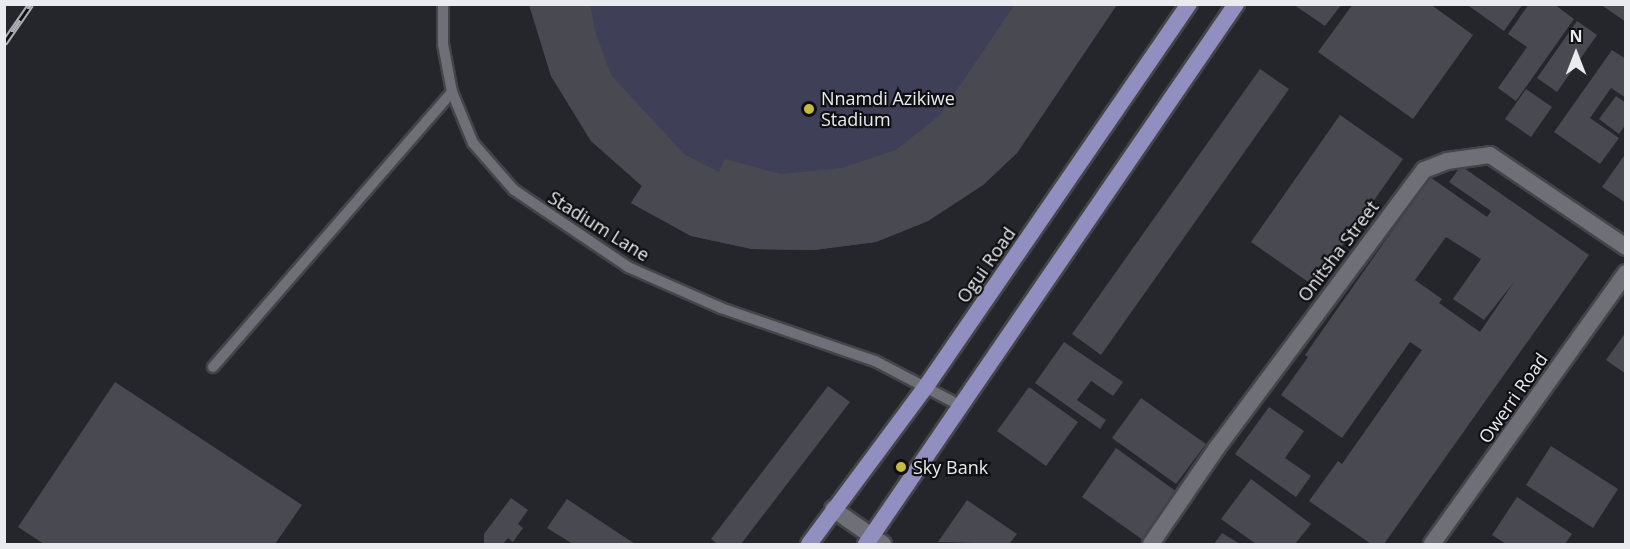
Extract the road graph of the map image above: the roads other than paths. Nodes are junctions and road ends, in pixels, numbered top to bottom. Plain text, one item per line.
1 (443, 4) edge
2 (1190, 4) edge
3 (1236, 4) edge
4 (452, 92) junction
5 (1626, 247) edge
6 (1626, 273) edge
7 (213, 367) dead end
8 (927, 385) junction
9 (961, 406) junction
10 (833, 509) junction
11 (873, 542) edge
12 (809, 544) edge
13 (1151, 544) edge
14 (1432, 544) edge

1 - 4 lane, Stadium Lane
2 - 8 main road, Ogui Road
3 - 9 main road
4 - 7 lane
4 - 8 lane, Stadium Lane
5 - 13 street, Onitsha Street
6 - 14 street, Owerri Road
8 - 9 lane, Stadium Lane
8 - 10 main road, Ogui Road
9 - 11 main road
10 - 11 street
10 - 12 main road, Ogui Road

